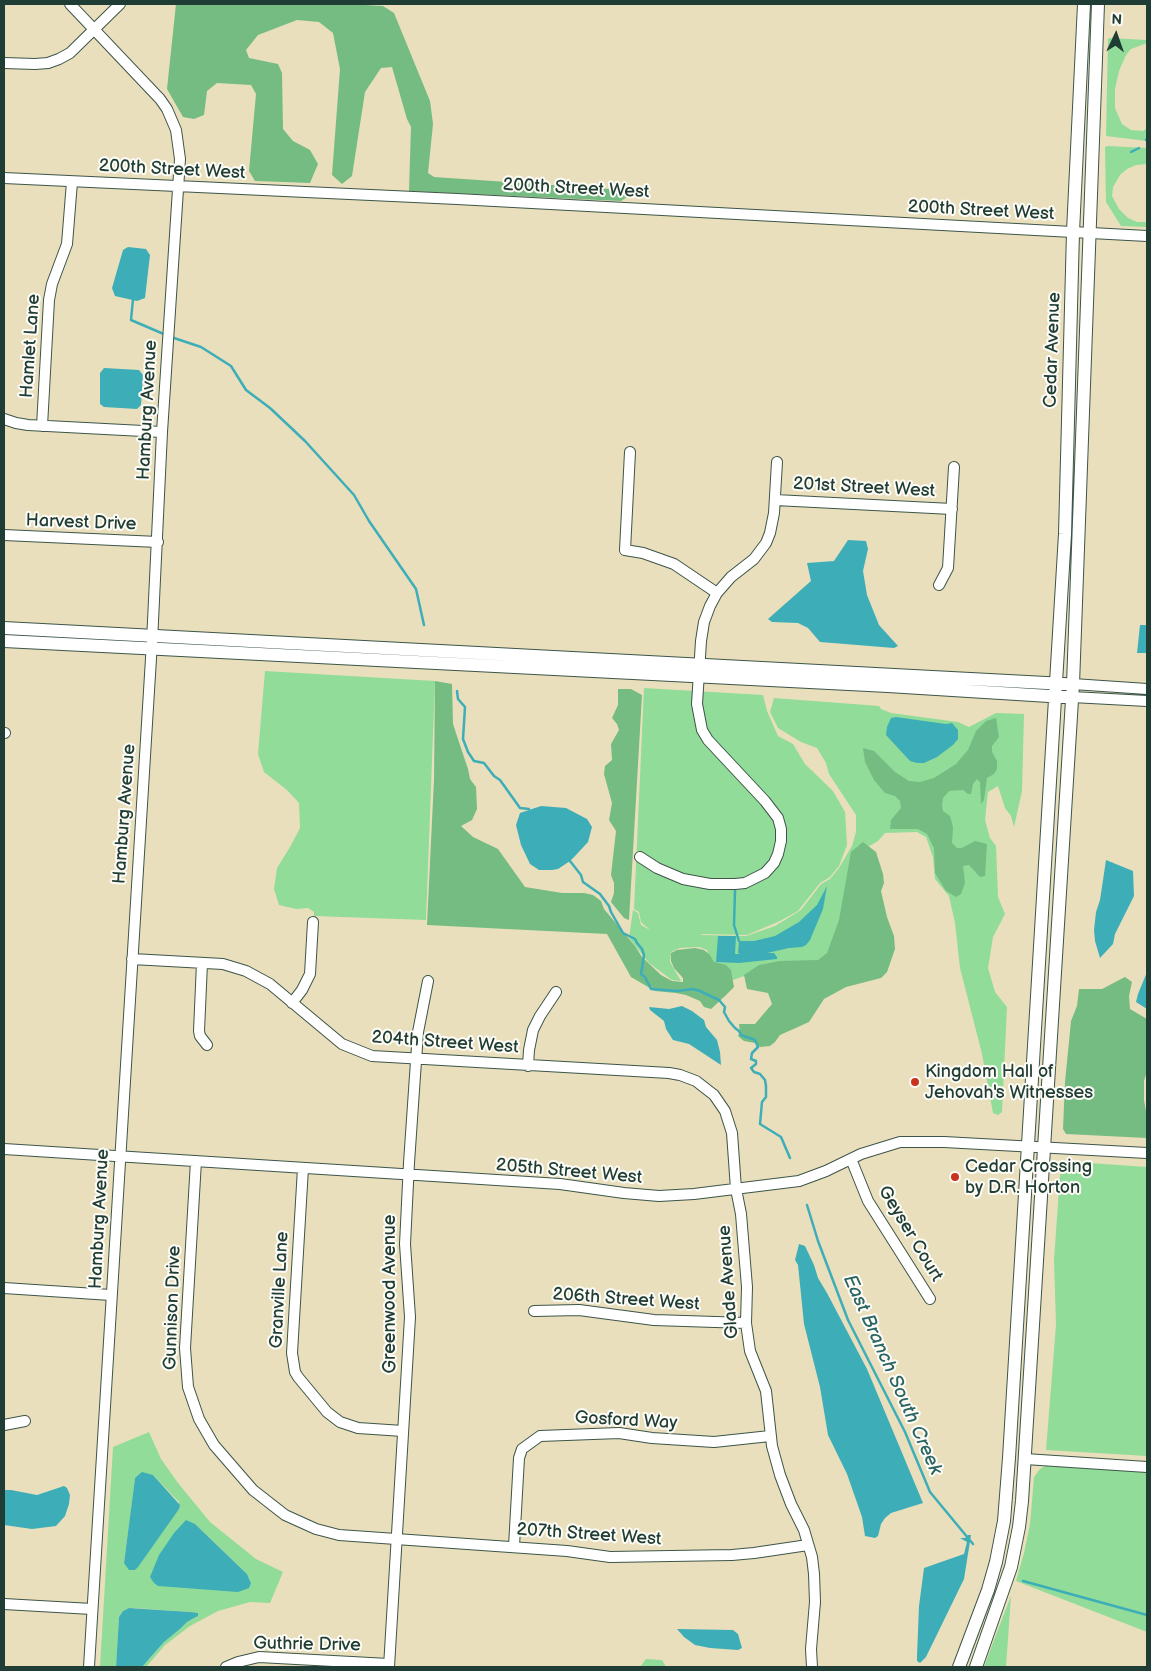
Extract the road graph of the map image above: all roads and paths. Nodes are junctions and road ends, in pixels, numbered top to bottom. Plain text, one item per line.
1 (70, 4) edge
2 (120, 4) edge
3 (1084, 4) edge
4 (1098, 4) edge
5 (93, 29) junction
6 (4, 63) edge
7 (4, 178) edge
8 (72, 182) junction
9 (178, 186) junction
10 (1074, 232) junction
11 (1090, 233) junction
12 (1147, 236) edge
13 (4, 418) edge
14 (42, 426) junction
15 (162, 432) junction
16 (630, 452) dead end
17 (777, 462) dead end
18 (954, 467) dead end
19 (775, 500) junction
20 (952, 510) junction
21 (4, 535) edge
22 (158, 542) junction
23 (938, 585) dead end
24 (717, 592) junction
25 (4, 628) edge
26 (4, 641) edge
27 (152, 642) junction
28 (699, 664) junction
29 (699, 677) junction
30 (1057, 683) junction
31 (1073, 684) junction
32 (1147, 688) edge
33 (1056, 696) junction
34 (1072, 698) junction
35 (1147, 701) edge
36 (640, 857) dead end
37 (313, 922) dead end
38 (132, 959) junction
39 (202, 963) junction
40 (428, 981) dead end
41 (556, 992) dead end
42 (292, 1003) junction
43 (207, 1045) dead end
44 (416, 1060) junction
45 (528, 1066) junction
46 (664, 1073) joint
47 (1028, 1147) junction
48 (1044, 1148) junction
49 (4, 1149) edge
50 (1147, 1153) edge
51 (120, 1155) junction
52 (852, 1158) junction
53 (196, 1160) junction
54 (303, 1168) junction
55 (408, 1176) junction
56 (736, 1189) junction
57 (4, 1288) edge
58 (111, 1295) junction
59 (930, 1299) dead end
60 (534, 1311) dead end
61 (746, 1323) junction
62 (25, 1421) dead end
63 (4, 1425) edge
64 (403, 1431) junction
65 (770, 1436) junction
66 (1025, 1459) junction
67 (1147, 1467) edge
68 (396, 1539) junction
69 (808, 1545) junction
70 (514, 1546) junction
71 (4, 1604) edge
72 (92, 1609) junction
73 (389, 1666) edge
74 (89, 1667) edge
75 (226, 1667) edge
76 (812, 1667) edge
77 (958, 1667) edge
78 (976, 1667) edge

1 - 5 street, Hamburg Avenue
2 - 5 street
3 - 10 main road, Cedar Avenue
4 - 11 main road, Cedar Avenue
5 - 6 street
5 - 9 street, Hamburg Avenue
7 - 8 street, 200th Street West
8 - 9 street, 200th Street West
8 - 14 street, Hamlet Lane
9 - 10 street, 200th Street West
9 - 15 street, Hamburg Avenue
10 - 11 street, 200th Street West
10 - 30 main road, Cedar Avenue
11 - 12 street, 200th Street West
11 - 31 main road, Cedar Avenue
13 - 14 street
14 - 15 street
15 - 22 street, Hamburg Avenue
16 - 24 street
17 - 19 street
18 - 20 street
19 - 20 street, 201st Street West
19 - 24 street
20 - 23 street
21 - 22 street, Harvest Drive
22 - 27 street, Hamburg Avenue
24 - 28 street
25 - 27 main road
26 - 27 main road
27 - 28 main road
27 - 29 main road
27 - 38 street, Hamburg Avenue
28 - 29 street
28 - 30 main road
29 - 33 main road
29 - 36 street
30 - 31 main road
30 - 33 main road, Cedar Avenue
31 - 32 street
31 - 34 main road, Cedar Avenue
33 - 34 main road
33 - 47 main road, Cedar Avenue
34 - 35 street
34 - 48 main road, Cedar Avenue
37 - 42 street
38 - 39 street, 204th Street West
38 - 51 street, Hamburg Avenue
39 - 42 street, 204th Street West
39 - 43 street
40 - 44 street, Greenwood Avenue
41 - 45 street
42 - 44 street, 204th Street West
44 - 45 street, 204th Street West
44 - 55 street, Greenwood Avenue
45 - 46 street, 204th Street West
46 - 56 street, Glade Avenue
47 - 48 street
47 - 52 street, 205th Street West
47 - 77 main road, Cedar Avenue
48 - 50 street
48 - 66 main road, Cedar Avenue
49 - 51 street, 205th Street West
51 - 53 street, 205th Street West
51 - 58 street, Hamburg Avenue
52 - 56 street, 205th Street West
52 - 59 street, Geyser Court
53 - 54 street, 205th Street West
53 - 68 street, Gunnison Drive
54 - 55 street, 205th Street West
54 - 64 street, Granville Lane
55 - 56 street, 205th Street West
55 - 64 street, Greenwood Avenue
56 - 61 street, Glade Avenue
57 - 58 street
58 - 72 street, Hamburg Avenue
60 - 61 street, 206th Street West
61 - 65 street, Glade Avenue
62 - 63 street
64 - 68 street, Greenwood Avenue
65 - 69 street, Glade Avenue
65 - 70 street, Gosford Way
66 - 67 street
66 - 78 main road, Cedar Avenue
68 - 70 street, 207th Street West
68 - 73 street, Greenwood Avenue
69 - 70 street, 207th Street West
69 - 76 street, Glade Avenue
71 - 72 street
72 - 74 street, Hamburg Avenue
73 - 75 street, Guthrie Drive

